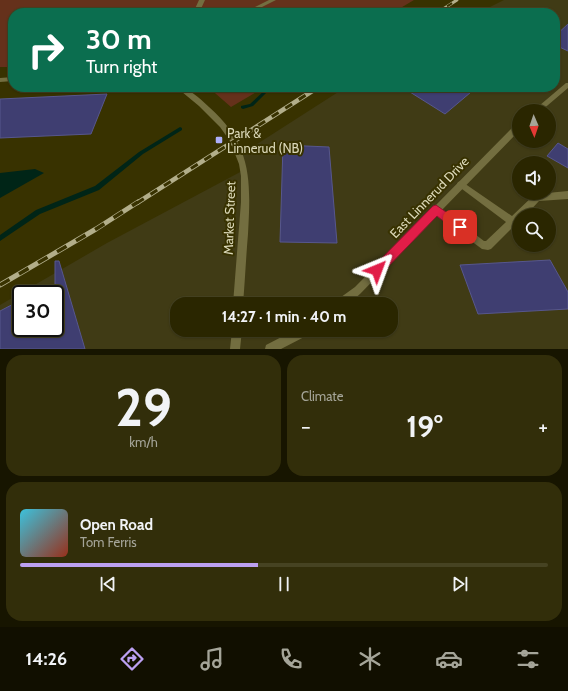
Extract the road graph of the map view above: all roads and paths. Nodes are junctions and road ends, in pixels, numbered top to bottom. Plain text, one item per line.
1 (273, 0) edge
2 (256, 8) edge
3 (568, 85) edge
4 (185, 92) edge
5 (559, 92) edge
6 (560, 92) edge
7 (545, 104) edge
8 (512, 133) edge
9 (461, 184) junction
10 (568, 195) edge
11 (526, 208) edge
12 (436, 210) junction
13 (512, 221) joint
14 (238, 297) edge
15 (350, 297) edge
16 (237, 337) edge
17 (293, 337) edge
18 (236, 349) edge
19 (270, 349) edge

1 - 2 street
3 - 6 street
4 - 14 street, Market Street
5 - 7 street
8 - 9 street, East Linnerud Drive
9 - 12 street, East Linnerud Drive
9 - 13 street
10 - 11 street
12 - 13 street
12 - 15 street, East Linnerud Drive
16 - 18 street
17 - 19 street

